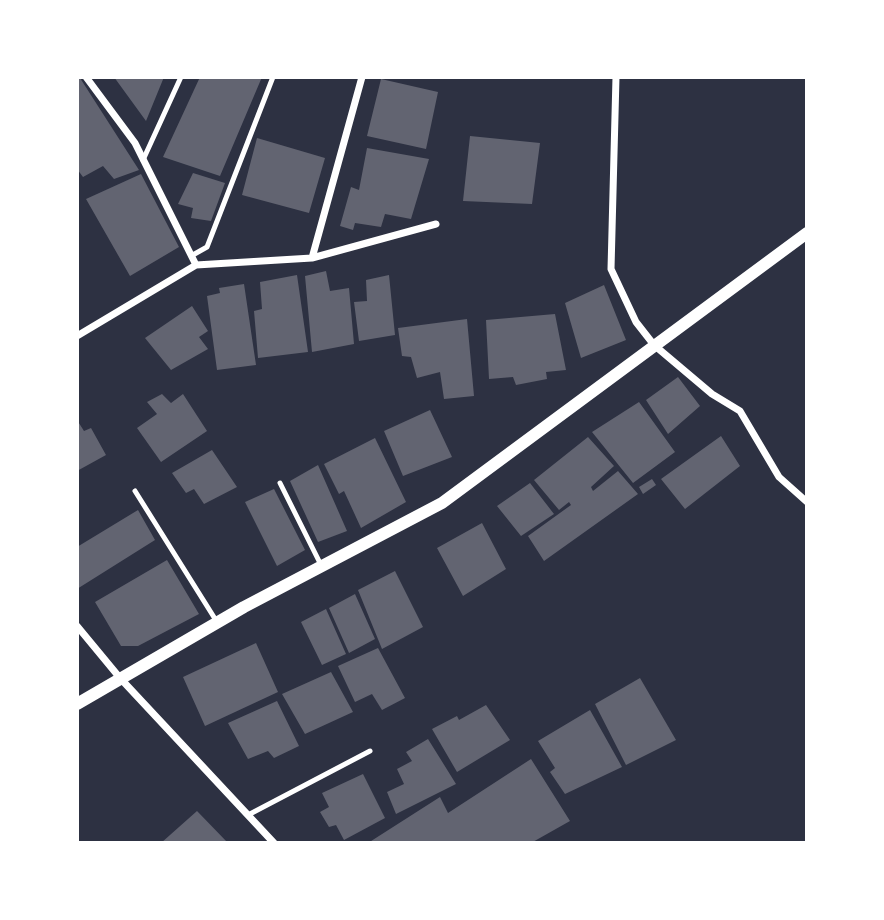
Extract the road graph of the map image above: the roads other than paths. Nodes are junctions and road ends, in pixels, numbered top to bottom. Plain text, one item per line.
1 (86, 77) edge
2 (181, 77) edge
3 (273, 77) edge
4 (362, 77) edge
5 (616, 77) edge
6 (143, 160) junction
7 (436, 224) dead end
8 (807, 233) edge
9 (191, 256) junction
10 (312, 258) junction
11 (196, 265) junction
12 (77, 336) edge
13 (654, 345) junction
14 (280, 484) dead end
15 (135, 491) dead end
16 (807, 502) edge
17 (321, 566) junction
18 (217, 623) junction
19 (77, 626) edge
20 (120, 678) junction
21 (77, 704) edge
22 (370, 751) dead end
23 (248, 815) junction
24 (275, 843) edge

1 - 6 street
2 - 6 lane
3 - 9 lane
4 - 10 street
5 - 13 street
6 - 9 street
7 - 10 street
8 - 13 street
9 - 11 street
10 - 11 street
11 - 12 street
13 - 16 street
13 - 17 street
14 - 17 lane
15 - 18 lane
17 - 18 street
18 - 20 street
19 - 20 street
20 - 21 street
20 - 23 street
22 - 23 lane
23 - 24 street

